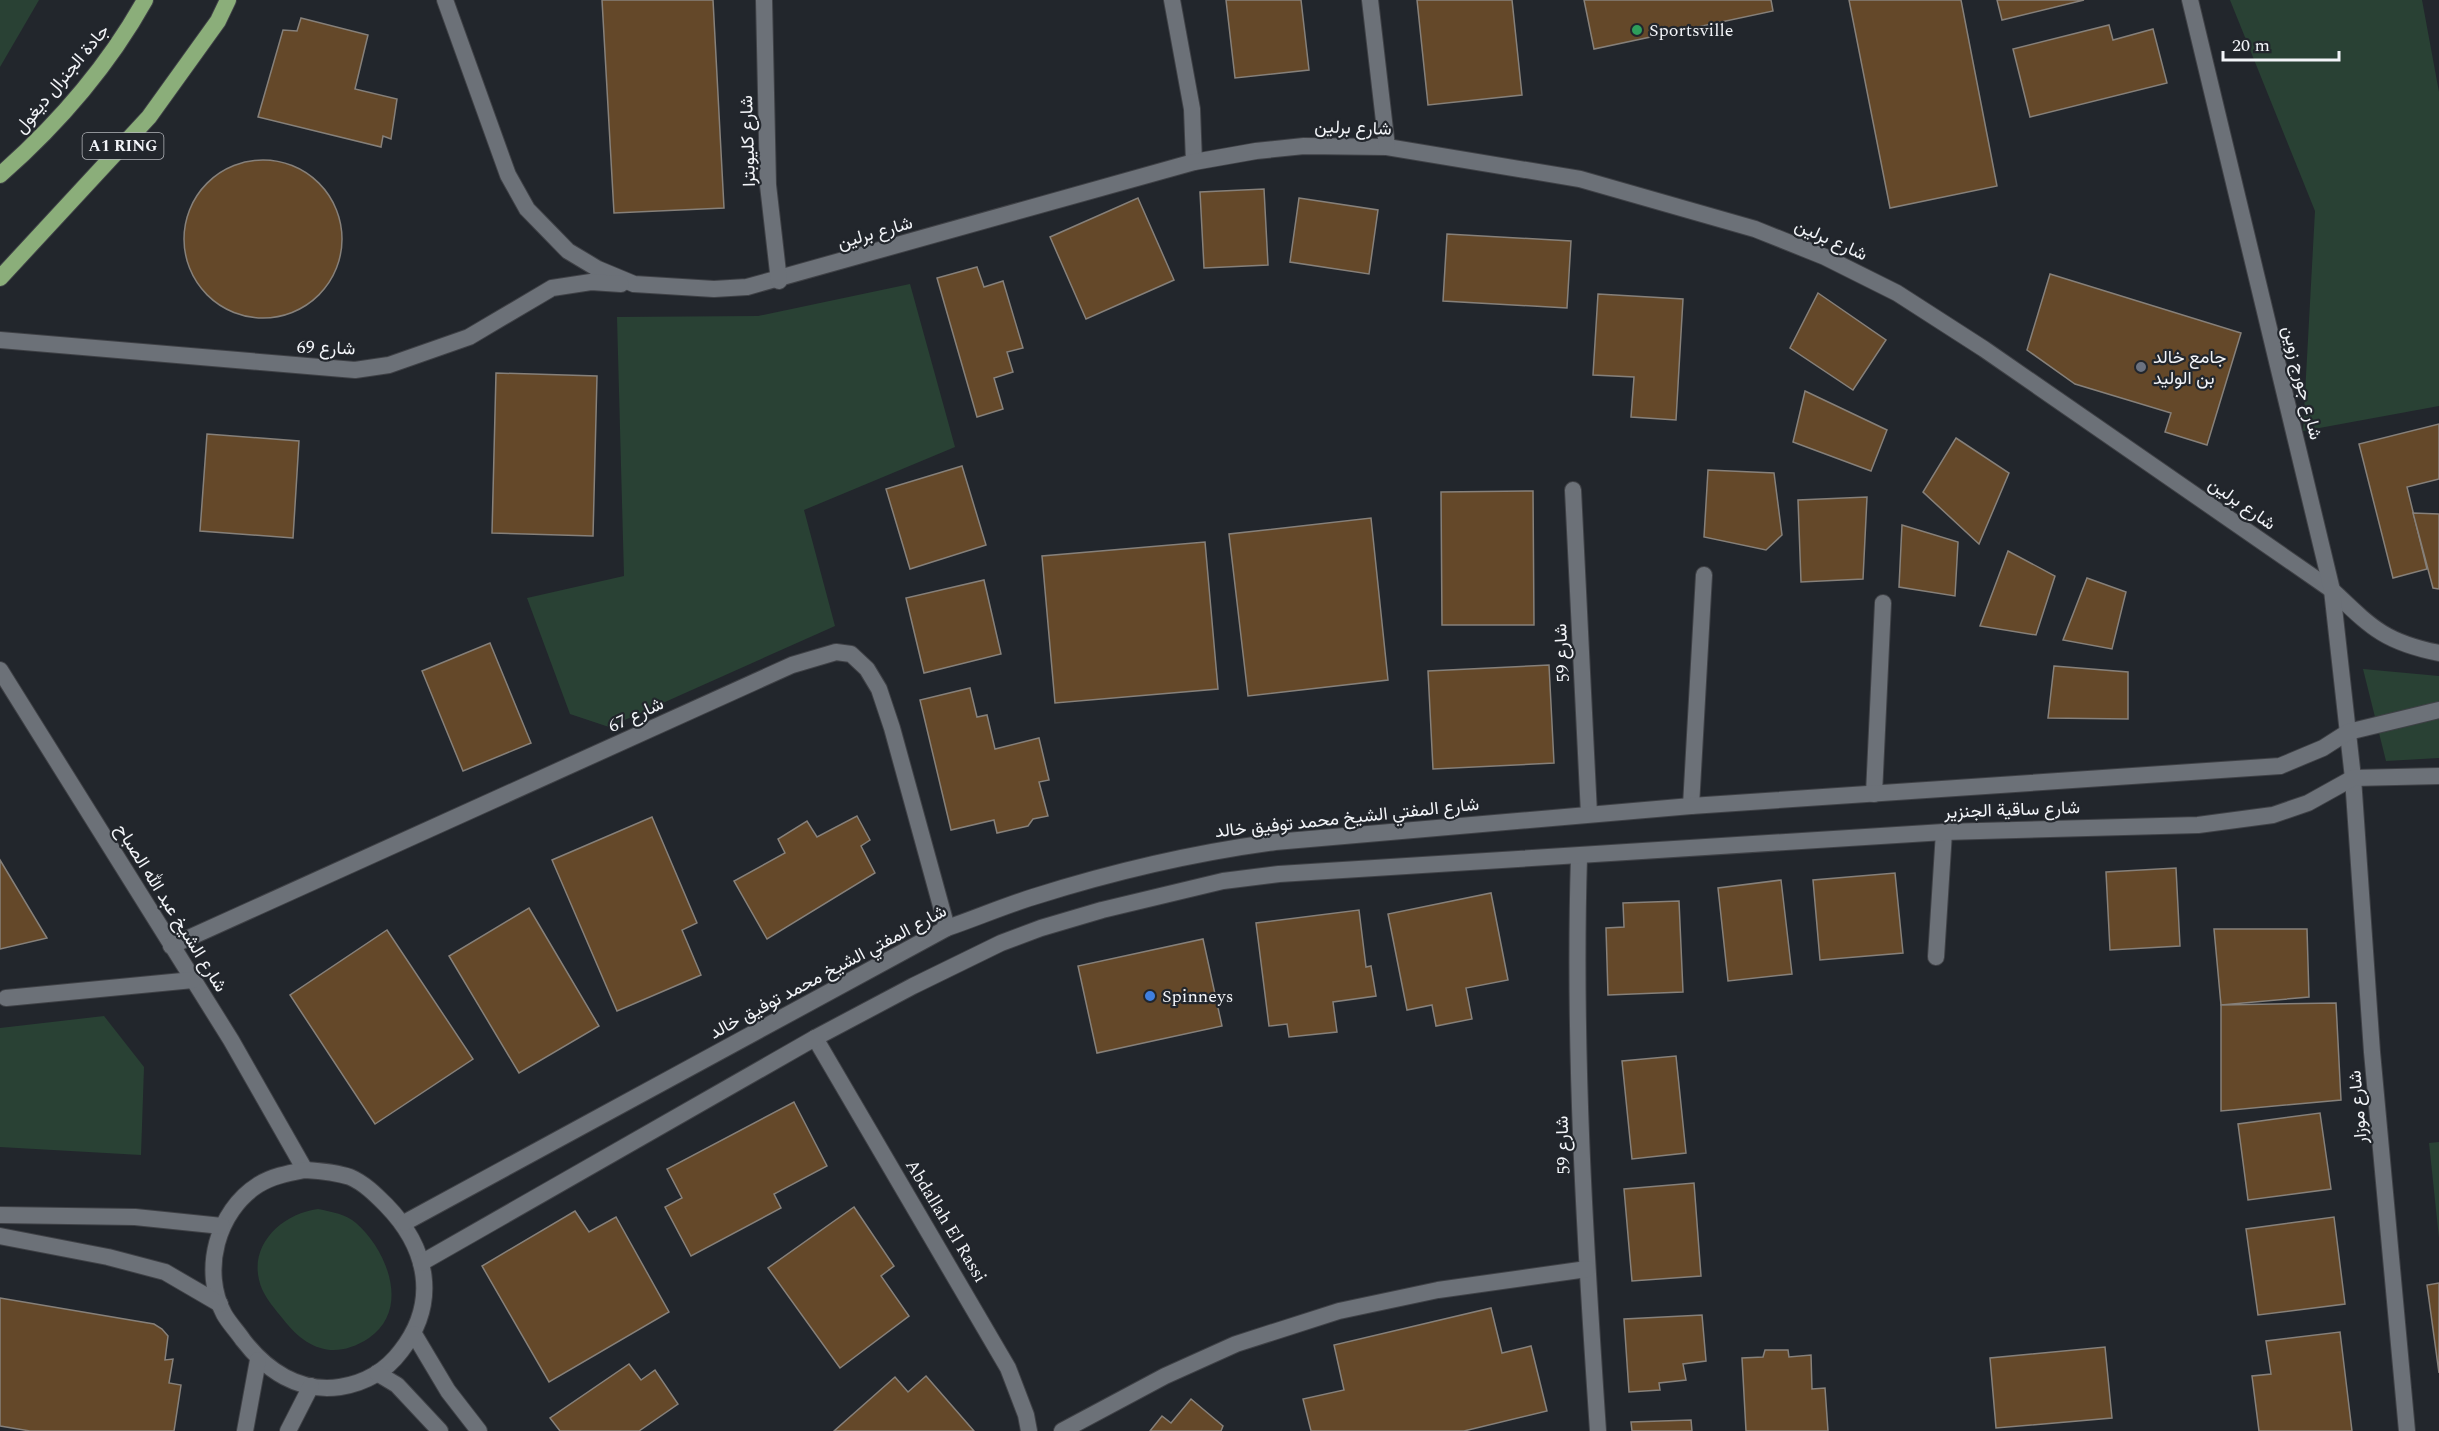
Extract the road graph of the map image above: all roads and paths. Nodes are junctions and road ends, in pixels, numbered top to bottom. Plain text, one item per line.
1 (145, 0) edge
2 (228, 0) edge
3 (445, 0) edge
4 (764, 0) edge
5 (1172, 0) edge
6 (1370, 0) edge
7 (2190, 0) edge
8 (1387, 147) junction
9 (1194, 162) junction
10 (0, 175) edge
11 (0, 278) edge
12 (779, 280) junction
13 (634, 284) junction
14 (0, 340) edge
15 (1573, 490) dead end
16 (1704, 575) dead end
17 (2332, 590) junction
18 (1883, 603) dead end
19 (2439, 653) edge
20 (0, 670) edge
21 (2439, 710) edge
22 (2348, 732) junction
23 (2439, 777) edge
24 (2353, 778) junction
25 (1874, 794) junction
26 (1691, 806) junction
27 (1589, 814) junction
28 (1944, 832) junction
29 (1579, 857) junction
30 (947, 928) junction
31 (171, 946) junction
32 (1936, 957) dead end
33 (193, 980) junction
34 (6, 998) dead end
35 (815, 1038) junction
36 (305, 1170) junction
37 (0, 1215) edge
38 (404, 1223) junction
39 (222, 1226) junction
40 (0, 1236) edge
41 (421, 1263) junction
42 (1587, 1269) junction
43 (220, 1304) junction
44 (414, 1334) junction
45 (258, 1360) junction
46 (377, 1373) junction
47 (311, 1386) junction
48 (245, 1431) edge
49 (288, 1431) edge
50 (440, 1431) edge
51 (479, 1431) edge
52 (1029, 1431) edge
53 (1062, 1431) edge
54 (1598, 1431) edge
55 (2407, 1431) edge

1 - 10 highway, جادة الجنرال ديغول
2 - 11 highway, A1 RING
3 - 13 street, شارع برلين
4 - 12 street, شارع كليوبترا
5 - 9 street
6 - 8 street
7 - 17 street, شارع جورج زوين
8 - 9 street, شارع برلين
8 - 17 street, شارع برلين
9 - 12 street, شارع برلين
12 - 13 street, شارع برلين
13 - 14 street, شارع 69
15 - 27 street, شارع 59
16 - 26 street
17 - 19 street, شارع برلين
17 - 22 street, شارع جورج زوين
18 - 25 street
20 - 31 street, شارع الشيخ عبد الله الصباح
21 - 22 street, شارع ساقية الجنزير
22 - 24 street, شارع جورج زوين
22 - 25 street, شارع ساقية الجنزير
23 - 24 street, شارع ساقية الجنزير
24 - 28 street, شارع ساقية الجنزير
24 - 55 street, شارع موزار
25 - 26 street, شارع ساقية الجنزير
26 - 27 street, شارع ساقية الجنزير
27 - 30 street, شارع المفتي الشيخ محمد توفيق خالد
28 - 29 street, شارع ساقية الجنزير
28 - 32 street
29 - 35 street
29 - 42 street, شارع 59
30 - 31 street, شارع 67
30 - 38 street, شارع المفتي الشيخ محمد توفيق خالد
31 - 33 street, شارع الشيخ عبد الله الصباح
33 - 34 street
33 - 36 street, شارع الشيخ عبد الله الصباح
35 - 41 street
35 - 52 street, Abdallah El Rassi
36 - 38 street
36 - 39 street
37 - 39 street
38 - 41 street
39 - 43 street
40 - 43 street
41 - 44 street
42 - 53 street
42 - 54 street, شارع 59
43 - 45 street
44 - 46 street
44 - 51 street
45 - 47 street
45 - 48 street
46 - 47 street
46 - 50 street
47 - 49 street

